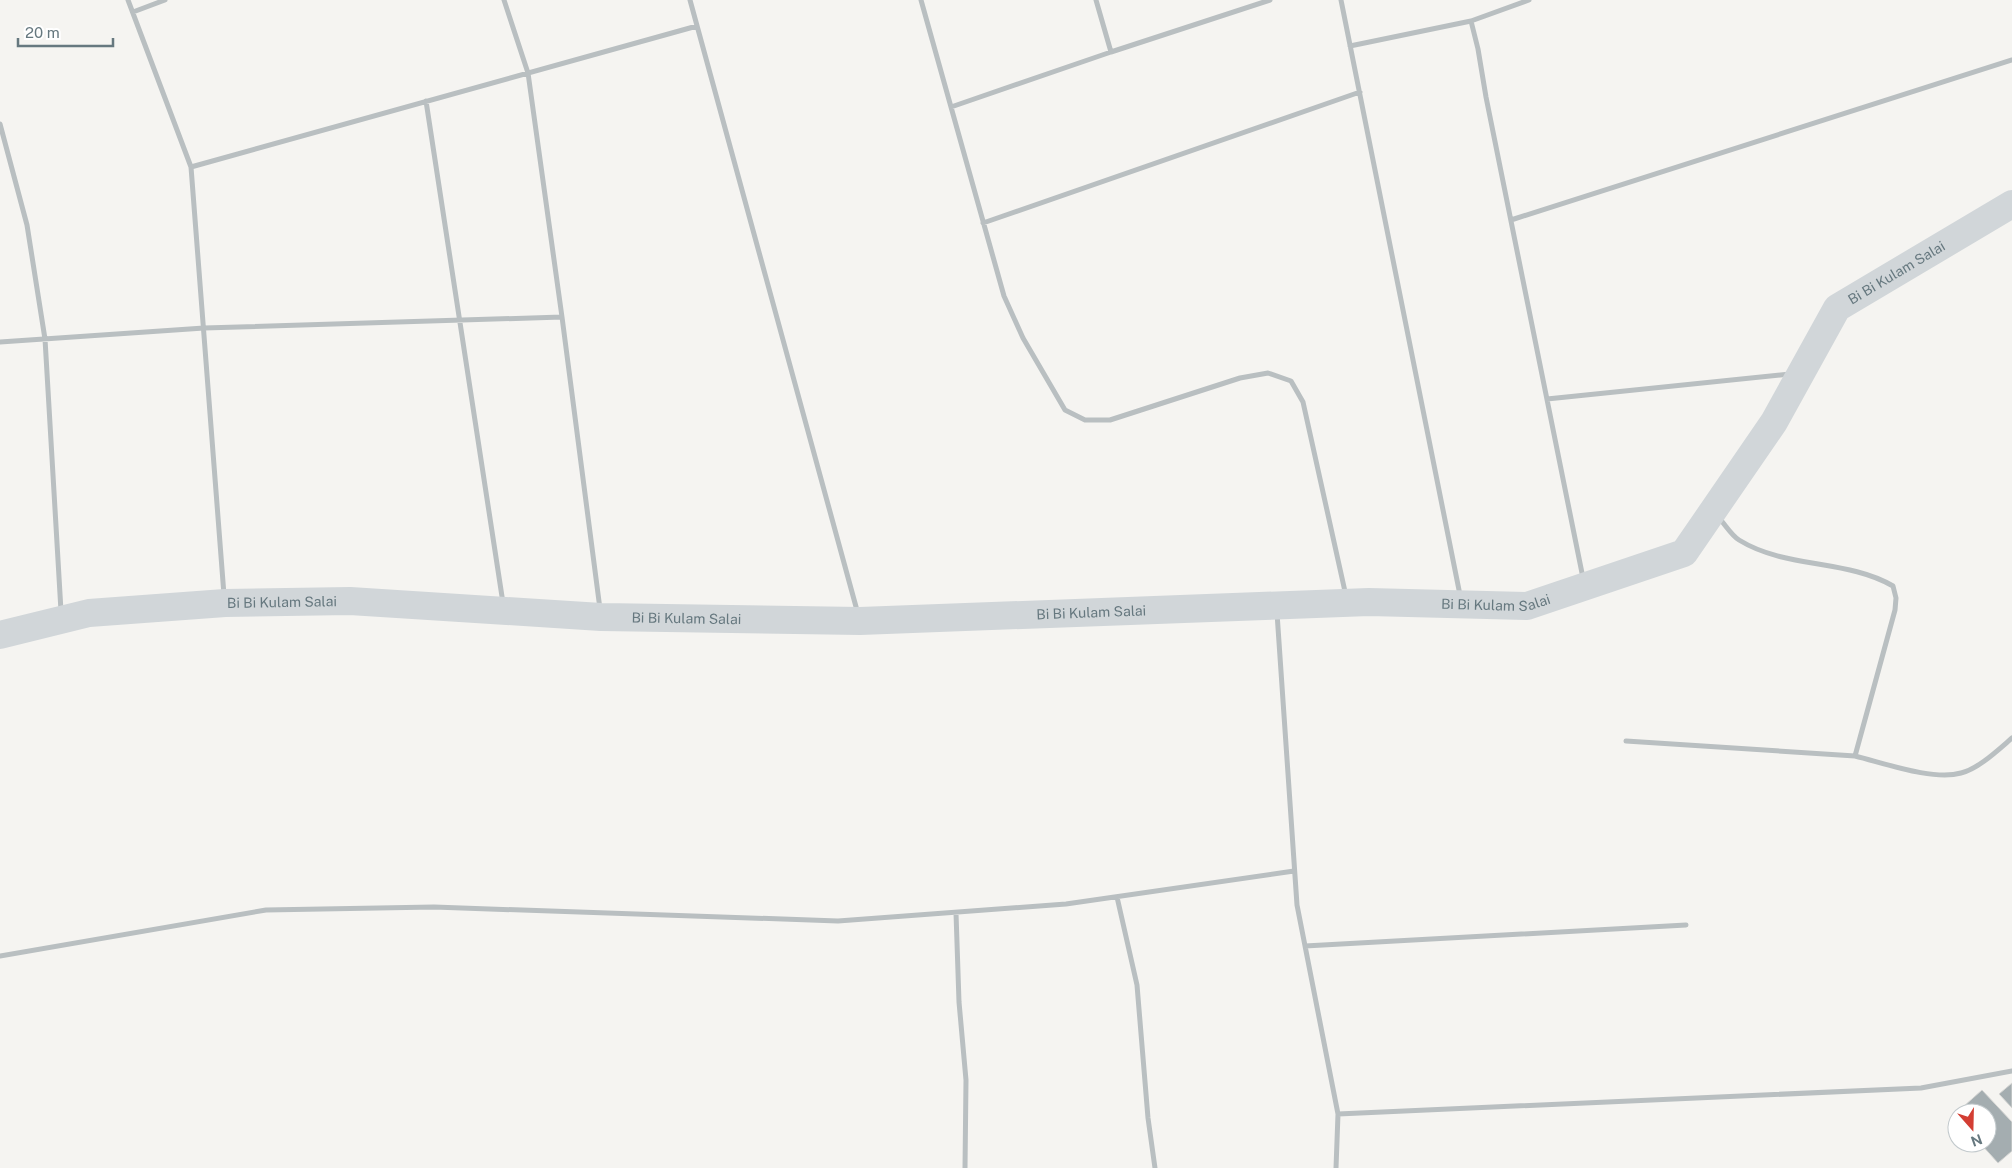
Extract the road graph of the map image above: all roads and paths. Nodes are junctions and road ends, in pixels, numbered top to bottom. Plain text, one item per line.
1 (128, 0) edge
2 (165, 0) edge
3 (504, 0) edge
4 (690, 0) edge
5 (921, 0) edge
6 (1096, 0) edge
7 (1270, 0) edge
8 (1341, 0) edge
9 (1529, 0) edge
10 (133, 12) junction
11 (1471, 21) junction
12 (697, 26) junction
13 (1350, 46) junction
14 (1111, 52) junction
15 (2012, 60) edge
16 (528, 73) junction
17 (1360, 92) junction
18 (426, 101) junction
19 (951, 107) junction
20 (0, 124) edge
21 (191, 167) junction
22 (2012, 204) edge
23 (1510, 220) junction
24 (983, 222) junction
25 (562, 317) junction
26 (460, 320) junction
27 (204, 328) junction
28 (45, 339) junction
29 (0, 342) edge
30 (1801, 373) junction
31 (1547, 399) junction
32 (1713, 511) junction
33 (1585, 587) junction
34 (225, 603) junction
35 (1347, 603) junction
36 (1462, 604) junction
37 (1277, 605) junction
38 (504, 611) junction
39 (601, 617) junction
40 (61, 620) junction
41 (860, 621) junction
42 (0, 635) edge
43 (2012, 738) edge
44 (1626, 741) dead end
45 (1855, 756) junction
46 (1294, 871) junction
47 (1116, 897) junction
48 (956, 913) junction
49 (1686, 925) dead end
50 (1305, 946) junction
51 (0, 956) edge
52 (2012, 1071) edge
53 (1338, 1114) junction
54 (965, 1168) edge
55 (1154, 1168) edge
56 (1336, 1168) edge

1 - 10 street
2 - 10 street
3 - 16 street
4 - 12 street
5 - 19 street
6 - 14 street
7 - 14 street
8 - 13 street
9 - 11 street
10 - 21 street
11 - 13 street
11 - 23 street
12 - 16 street
12 - 41 street
13 - 17 street
14 - 19 street
15 - 23 street
16 - 18 street
16 - 25 street
17 - 24 street
17 - 36 street
18 - 21 street
18 - 26 street
19 - 24 street
20 - 28 street
21 - 27 street
22 - 30 street, Bi Bi Kulam Salai
23 - 31 street
24 - 35 street
25 - 26 street
25 - 39 street
26 - 27 street
26 - 38 street
27 - 28 street
27 - 34 street
28 - 29 street
28 - 40 street
30 - 31 street
30 - 32 street, Bi Bi Kulam Salai
31 - 33 street
32 - 33 street, Bi Bi Kulam Salai
32 - 45 street
33 - 36 street, Bi Bi Kulam Salai
34 - 38 street, Bi Bi Kulam Salai
34 - 40 street, Bi Bi Kulam Salai
35 - 36 street, Bi Bi Kulam Salai
35 - 37 street, Bi Bi Kulam Salai
37 - 41 street, Bi Bi Kulam Salai
37 - 46 street
38 - 39 street, Bi Bi Kulam Salai
39 - 41 street, Bi Bi Kulam Salai
40 - 42 street, Bi Bi Kulam Salai
43 - 45 street
44 - 45 street
46 - 47 street
46 - 50 street
47 - 48 street
47 - 55 street
48 - 51 street
48 - 54 street
49 - 50 street
50 - 53 street
52 - 53 street
53 - 56 street

